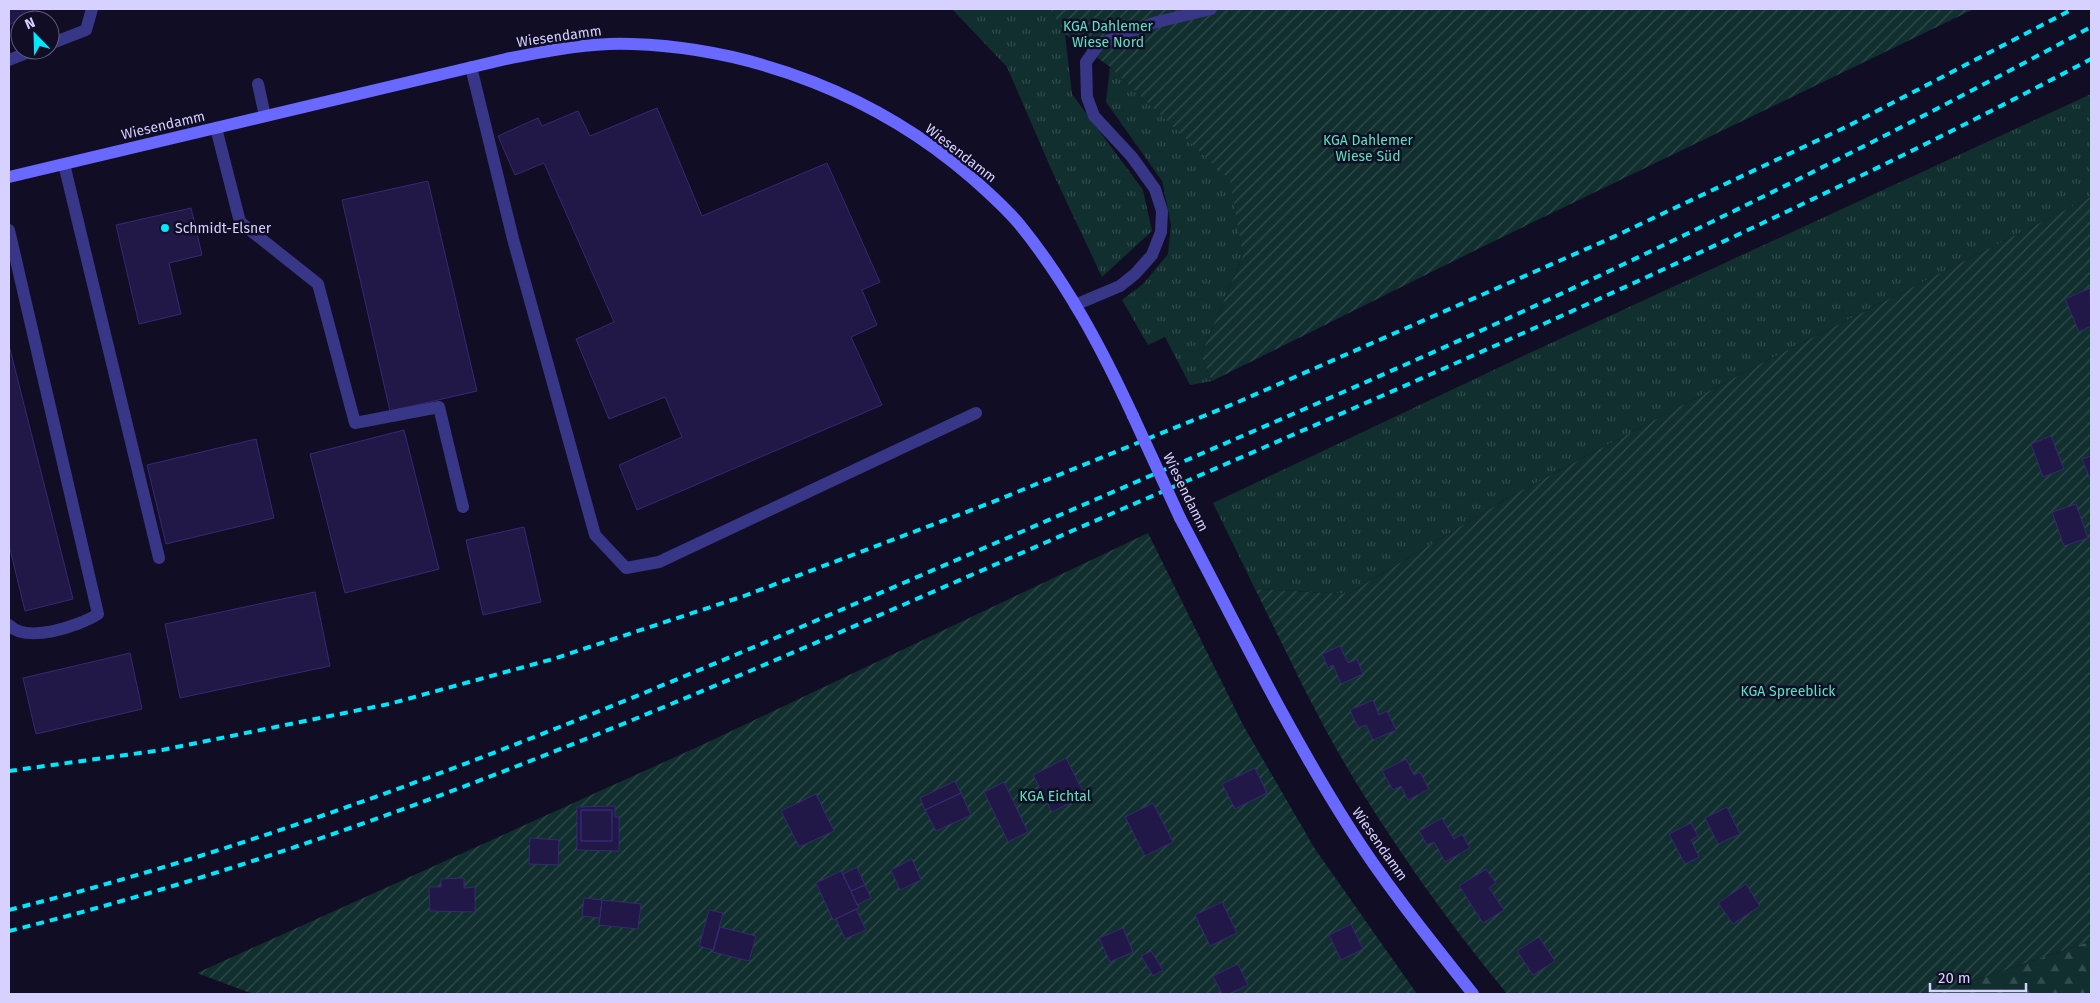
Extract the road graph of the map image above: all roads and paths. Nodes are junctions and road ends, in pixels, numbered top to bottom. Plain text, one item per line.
1 (92, 9) edge
2 (1211, 9) edge
3 (60, 40) edge
4 (471, 67) junction
5 (258, 84) dead end
6 (265, 116) junction
7 (216, 128) junction
8 (64, 164) junction
9 (9, 177) edge
10 (9, 230) edge
11 (1075, 305) junction
12 (976, 413) dead end
13 (462, 507) dead end
14 (159, 558) dead end
15 (9, 625) edge
16 (1473, 994) edge

1 - 3 lane
2 - 11 lane
4 - 6 street, Wiesendamm
4 - 11 street, Wiesendamm
4 - 12 lane
5 - 6 lane
6 - 7 street, Wiesendamm
7 - 8 street, Wiesendamm
7 - 13 lane
8 - 9 street, Wiesendamm
8 - 14 lane
10 - 15 lane
11 - 16 street, Wiesendamm, bridge

